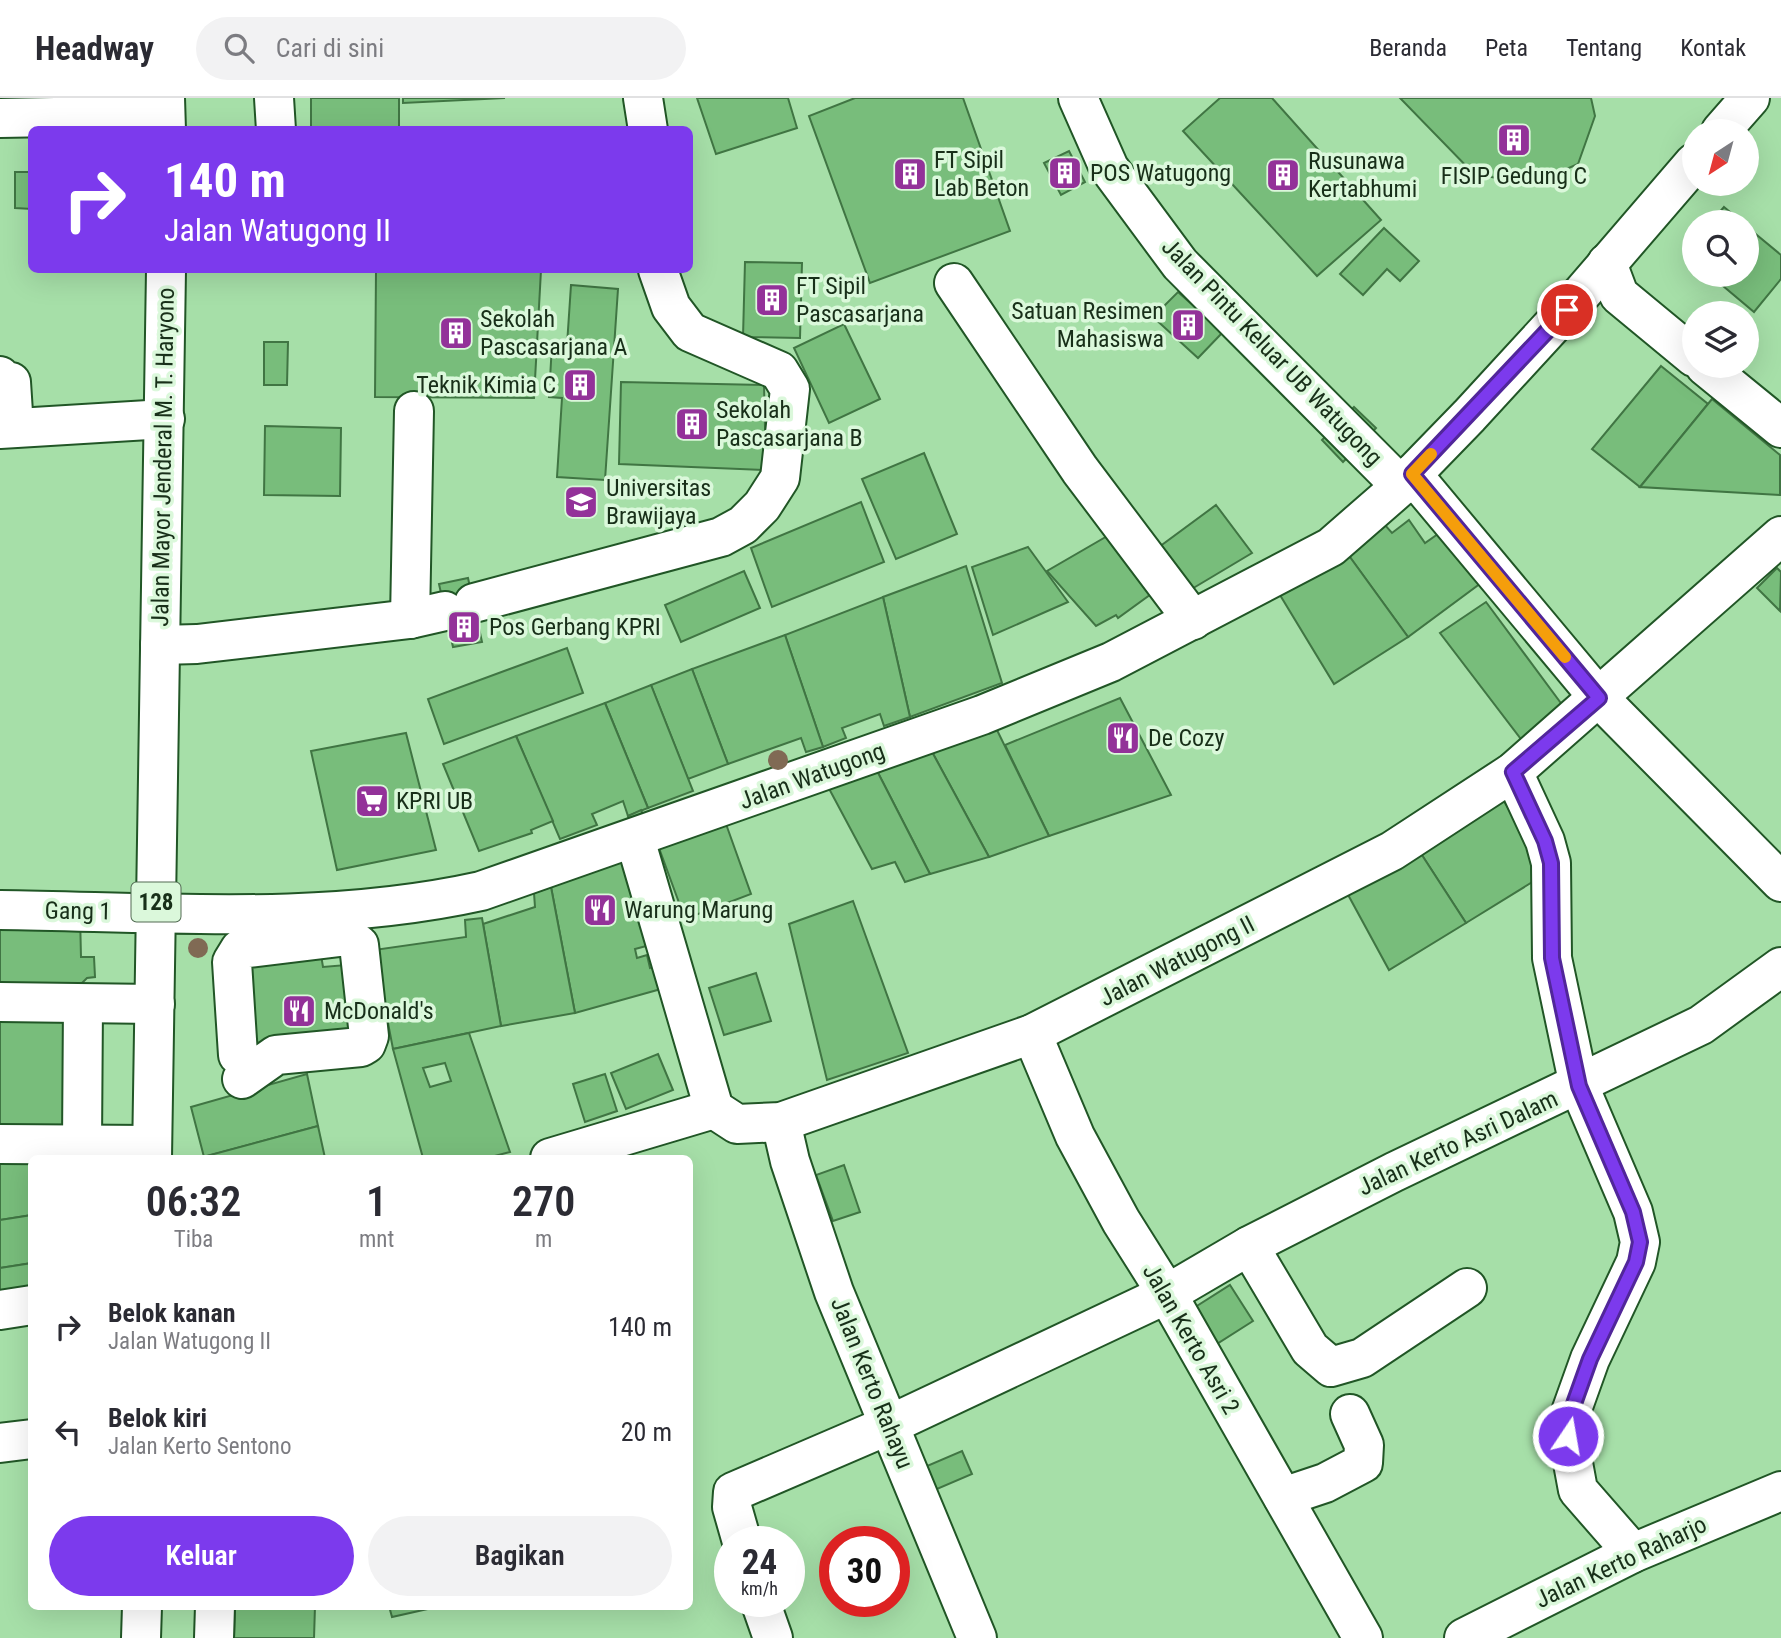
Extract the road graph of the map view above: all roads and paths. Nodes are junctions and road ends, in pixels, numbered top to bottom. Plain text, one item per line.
1 (274, 98) edge
2 (643, 98) edge
3 (1750, 98) edge
4 (1085, 101) edge
5 (165, 114) edge
6 (0, 118) edge
7 (1732, 119) edge
8 (276, 126) edge
9 (647, 126) edge
10 (1682, 179) edge
11 (166, 273) edge
12 (659, 273) edge
13 (954, 283) dead end
14 (1603, 283) junction
15 (1682, 347) edge
16 (0, 376) edge
17 (1720, 378) edge
18 (414, 411) dead end
19 (164, 419) junction
20 (7, 428) edge
21 (1781, 428) edge
22 (1406, 480) junction
23 (1781, 536) edge
24 (443, 611) junction
25 (1193, 620) junction
26 (160, 645) junction
27 (1599, 698) junction
28 (1513, 772) junction
29 (635, 839) junction
30 (1781, 882) edge
31 (0, 910) edge
32 (156, 915) junction
33 (1781, 967) edge
34 (0, 1003) edge
35 (83, 1004) junction
36 (155, 1004) junction
37 (1032, 1034) junction
38 (1579, 1086) junction
39 (714, 1109) junction
40 (781, 1122) junction
41 (0, 1144) edge
42 (82, 1144) junction
43 (152, 1152) edge
44 (560, 1155) edge
45 (1249, 1246) junction
46 (1467, 1288) dead end
47 (1167, 1293) junction
48 (28, 1306) edge
49 (0, 1310) edge
50 (1350, 1414) dead end
51 (889, 1425) junction
52 (28, 1440) edge
53 (0, 1443) edge
54 (1781, 1492) edge
55 (1283, 1497) junction
56 (737, 1526) edge
57 (1633, 1553) junction
58 (142, 1610) edge
59 (215, 1610) edge
60 (766, 1617) edge
61 (141, 1638) edge
62 (214, 1638) edge
63 (773, 1638) edge
64 (977, 1638) edge
65 (1363, 1638) edge
66 (1464, 1638) edge

1 - 8 street
2 - 9 street
3 - 7 street
4 - 22 street, Jalan Pintu Keluar UB Watugong
5 - 6 street
10 - 14 street, Jalan Watugong
11 - 19 street, Jalan Mayor Jenderal M. T. Haryono / 128
12 - 24 street
13 - 25 street
14 - 15 street
14 - 22 street, Jalan Watugong
16 - 20 street
17 - 21 street
18 - 24 street
19 - 20 street
19 - 26 street, Jalan Mayor Jenderal M. T. Haryono / 128
22 - 25 street, Jalan Watugong
22 - 27 street, Jalan Pintu Keluar UB Watugong
23 - 27 street, Jalan Watugong II
24 - 26 street
25 - 29 street, Jalan Watugong
26 - 32 street, 128
27 - 28 street, Jalan Watugong II
27 - 30 street, Jalan Pintu Keluar UB Watugong
28 - 37 street, Jalan Watugong II
28 - 38 street
29 - 32 street, Jalan Watugong
29 - 39 street
31 - 32 street, Gang 1
32 - 36 street, 128
33 - 38 street, Jalan Kerto Asri Dalam
34 - 35 street
35 - 36 street
35 - 42 street
36 - 43 street, 128
37 - 40 street, Jalan Watugong II
37 - 47 street, Jalan Kerto Asri 2
38 - 45 street, Jalan Kerto Asri Dalam
38 - 57 street
39 - 40 street, Jalan Watugong II
39 - 44 street
40 - 51 street, Jalan Kerto Rahayu
41 - 42 street
42 - 43 street
45 - 46 street
45 - 47 street, Jalan Kerto Asri Dalam
47 - 51 street, Jalan Kerto Asri Dalam
47 - 55 street, Jalan Kerto Asri 2
48 - 49 street
50 - 55 street
51 - 56 street, Jalan Kerto Asri Dalam
51 - 64 street, Jalan Kerto Rahayu
52 - 53 street
54 - 57 street, Jalan Kerto Raharjo
55 - 65 street, Jalan Kerto Asri 2
57 - 66 street, Jalan Kerto Raharjo
58 - 61 street
59 - 62 street
60 - 63 street

